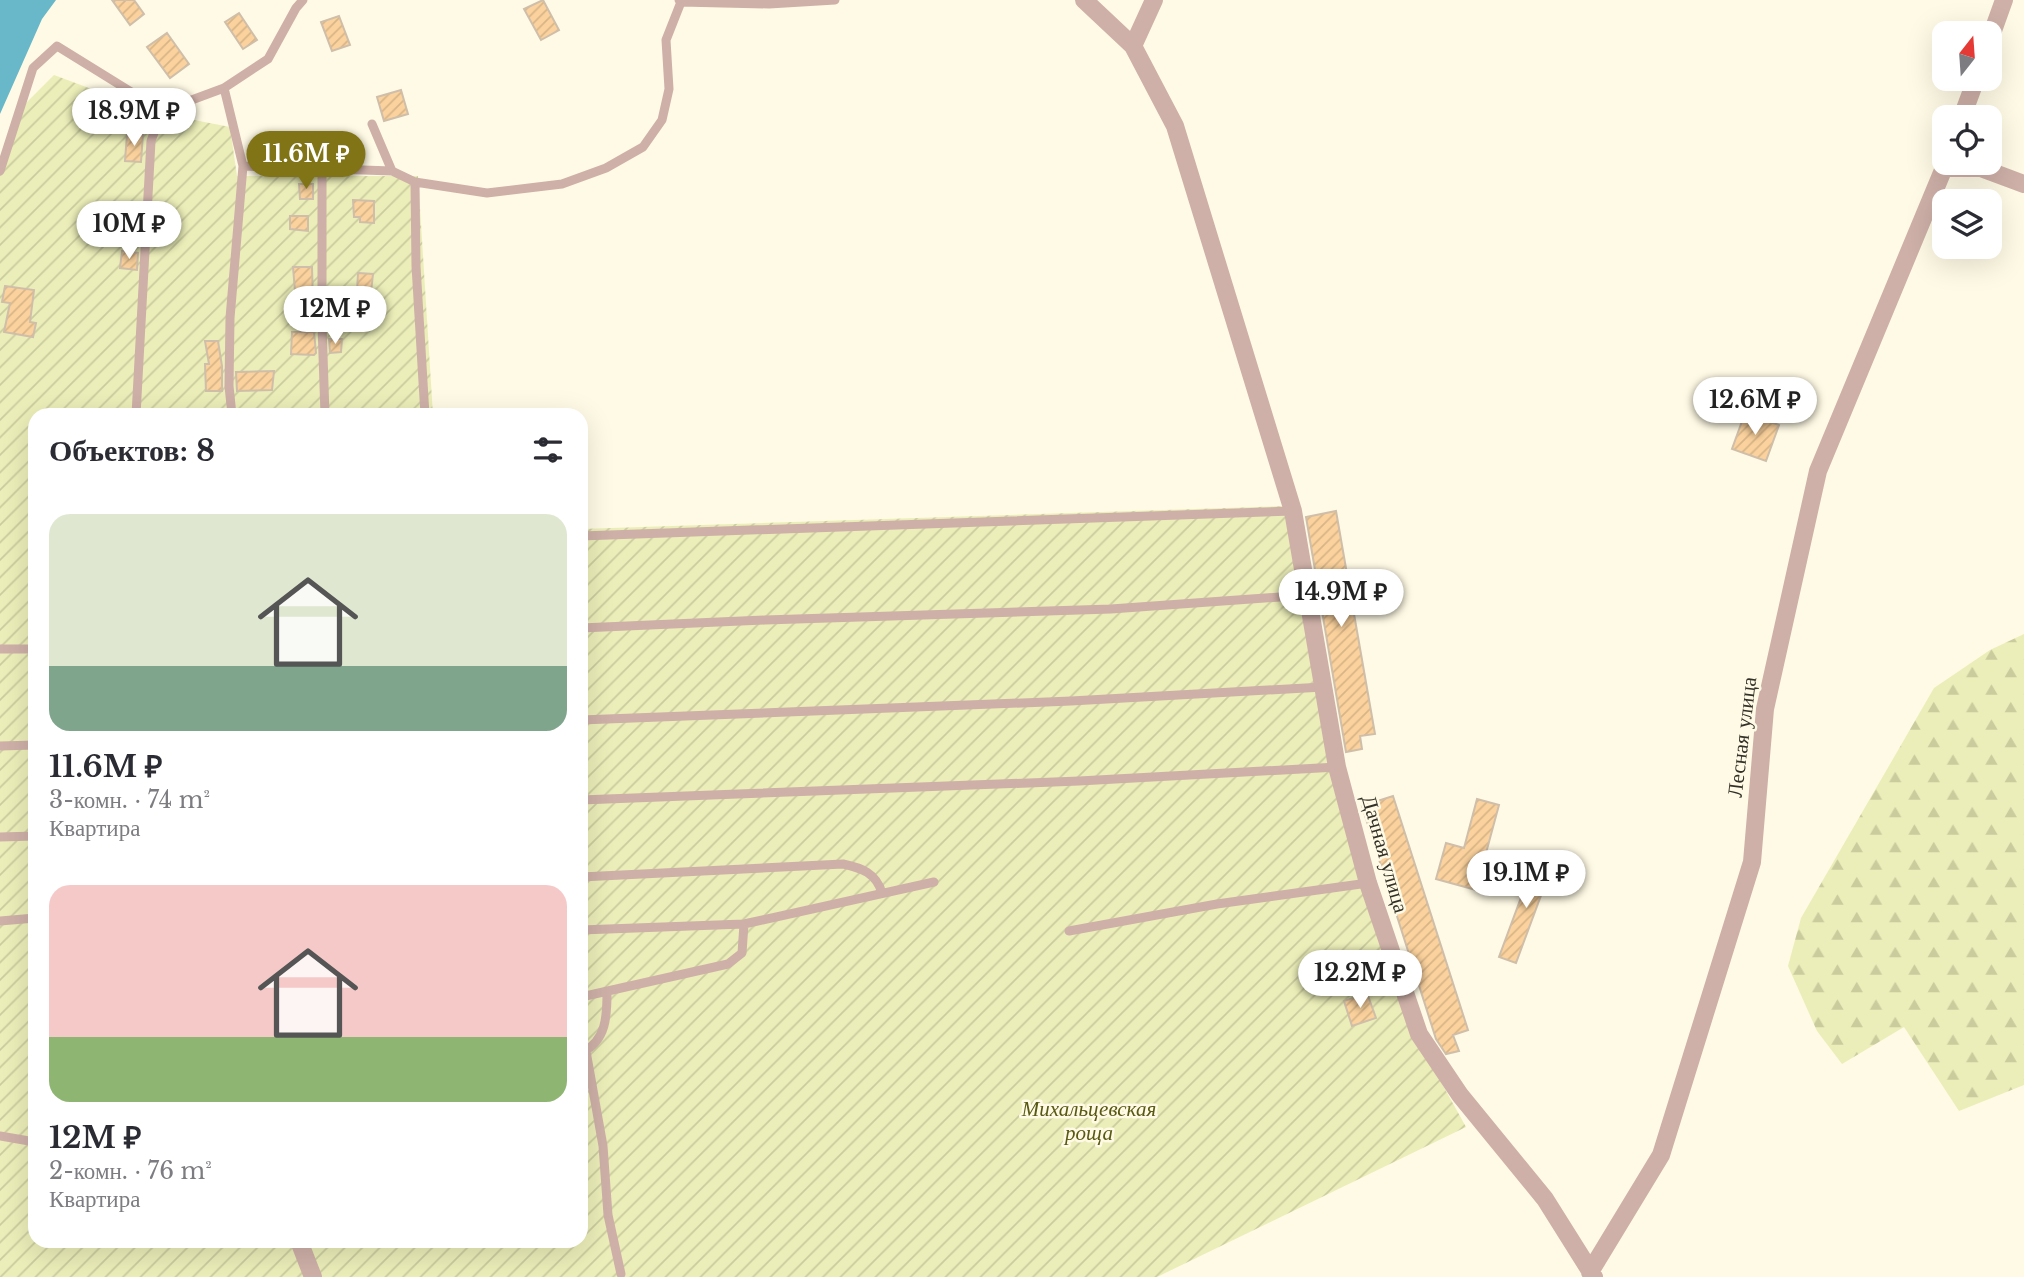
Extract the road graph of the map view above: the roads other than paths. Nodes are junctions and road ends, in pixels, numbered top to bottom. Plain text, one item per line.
1 (303, 0) edge
2 (835, 0) edge
3 (1084, 0) edge
4 (1154, 0) edge
5 (2004, 0) edge
6 (680, 1) edge
7 (1996, 21) edge
8 (1133, 46) junction
9 (224, 88) junction
10 (162, 111) junction
11 (372, 124) dead end
12 (243, 166) junction
13 (323, 168) junction
14 (0, 171) edge
15 (392, 171) junction
16 (1941, 175) edge
17 (1999, 175) edge
18 (415, 182) junction
19 (2024, 184) edge
20 (136, 408) edge
21 (231, 408) edge
22 (325, 408) edge
23 (425, 408) edge
24 (1293, 511) junction
25 (588, 536) edge
26 (1308, 595) junction
27 (588, 628) edge
28 (0, 649) edge
29 (28, 649) edge
30 (1323, 687) junction
31 (588, 720) edge
32 (28, 745) edge
33 (0, 746) edge
34 (1337, 767) junction
35 (588, 800) edge
36 (28, 836) edge
37 (0, 837) edge
38 (588, 877) edge
39 (934, 882) dead end
40 (1368, 883) junction
41 (882, 893) junction
42 (28, 919) edge
43 (0, 921) edge
44 (744, 924) junction
45 (588, 930) edge
46 (1069, 931) dead end
47 (607, 993) junction
48 (588, 996) edge
49 (588, 1048) edge
50 (588, 1076) edge
51 (0, 1136) edge
52 (28, 1141) edge
53 (302, 1248) edge
54 (621, 1274) dead end
55 (1592, 1274) edge
56 (313, 1277) edge

1 - 9 lane
2 - 6 lane
3 - 8 street, Дачная улица
4 - 8 street
5 - 7 street
6 - 18 lane
8 - 24 street, Дачная улица
9 - 10 lane
9 - 12 lane
10 - 14 lane
10 - 20 lane
11 - 15 lane
12 - 13 lane
12 - 21 lane
13 - 15 lane
13 - 22 lane
15 - 18 lane
16 - 55 street, Лесная улица
17 - 19 street
18 - 23 lane
24 - 25 lane
24 - 26 street, Дачная улица
26 - 27 lane
26 - 30 street, Дачная улица
28 - 29 lane
30 - 31 lane
30 - 34 street, Дачная улица
32 - 33 lane
34 - 35 lane
34 - 40 street, Дачная улица
36 - 37 lane
38 - 41 lane
39 - 41 lane
40 - 46 lane
40 - 55 street, Дачная улица
41 - 44 lane
42 - 43 lane
44 - 45 lane
44 - 47 lane
47 - 48 lane
47 - 49 lane
50 - 54 lane
51 - 52 lane
53 - 56 street

